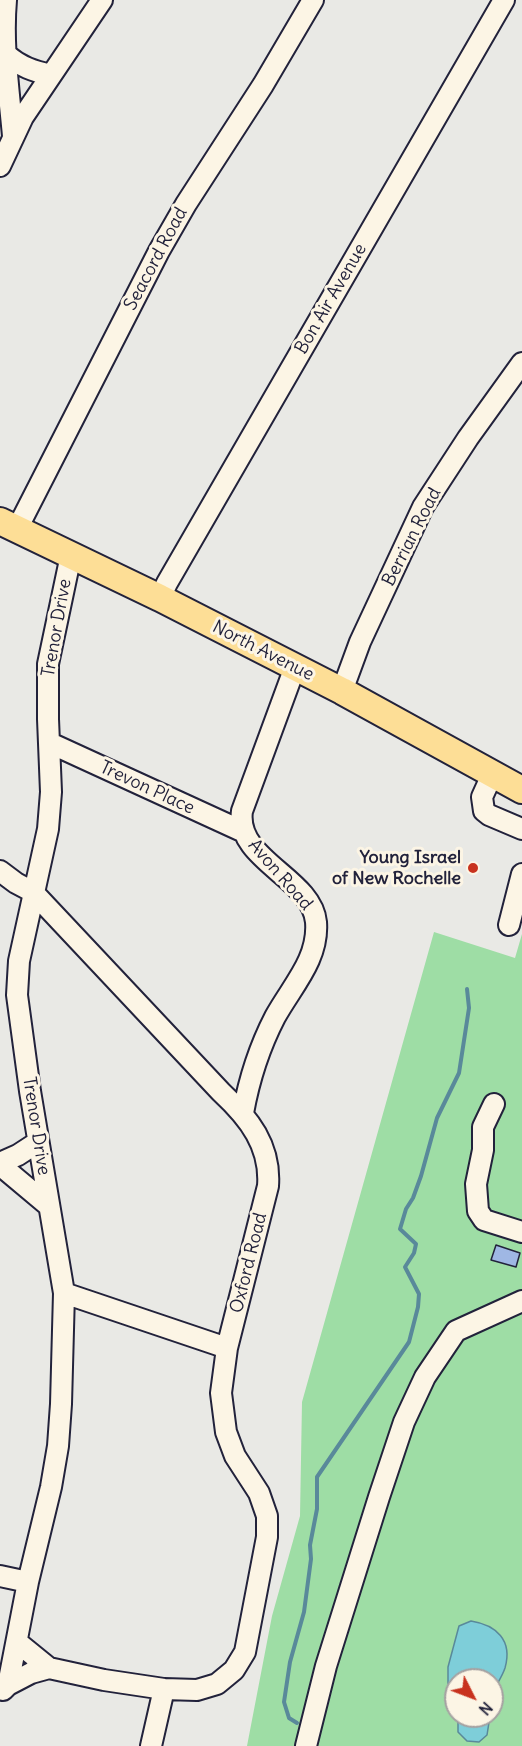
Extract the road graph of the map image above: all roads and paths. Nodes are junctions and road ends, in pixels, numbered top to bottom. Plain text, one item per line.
1 (6, 0) edge
2 (102, 0) edge
3 (313, 0) edge
4 (504, 0) edge
5 (7, 55) junction
6 (51, 75) junction
7 (13, 139) junction
8 (0, 166) edge
9 (522, 363) edge
10 (8, 525) edge
11 (71, 555) junction
12 (160, 598) junction
13 (295, 667) junction
14 (342, 691) junction
15 (50, 743) junction
16 (492, 775) junction
17 (521, 789) edge
18 (522, 829) edge
19 (244, 832) junction
20 (0, 871) edge
21 (522, 874) edge
22 (33, 892) junction
23 (509, 925) dead end
24 (494, 1104) dead end
25 (243, 1113) junction
26 (38, 1142) junction
27 (0, 1164) edge
28 (49, 1206) junction
29 (522, 1232) edge
30 (64, 1293) junction
31 (522, 1301) edge
32 (227, 1348) junction
33 (0, 1576) edge
34 (28, 1582) junction
35 (17, 1642) junction
36 (49, 1668) junction
37 (4, 1689) edge
38 (164, 1689) junction
39 (309, 1737) edge
40 (151, 1746) edge

1 - 5 street
2 - 6 street
3 - 10 street, Seacord Road
4 - 12 street, Bon Air Avenue
5 - 6 street
5 - 7 street
6 - 7 street
7 - 8 street
9 - 14 street, Berrian Road
10 - 11 main road, North Avenue
11 - 12 main road, North Avenue
11 - 15 street, Trenor Drive
12 - 13 main road, North Avenue
13 - 14 main road, North Avenue
13 - 19 street, Avon Road
14 - 16 main road, North Avenue
15 - 19 street, Trevon Place
15 - 22 street, Trenor Drive
16 - 17 main road, North Avenue
16 - 18 street
19 - 25 street, Avon Road
20 - 22 street, Oxford Road
21 - 23 street
22 - 25 street, Oxford Road
22 - 26 street, Trenor Drive
24 - 29 street
25 - 32 street, Oxford Road
26 - 27 street
26 - 28 street, Trenor Drive
27 - 28 street
28 - 30 street, Trenor Drive
30 - 32 street
30 - 34 street, Trenor Drive
31 - 39 street
32 - 38 street, Oxford Road
33 - 34 street
34 - 35 street, Trenor Drive
35 - 36 street, Oxford Road
35 - 37 street, Trenor Drive
36 - 37 street
36 - 38 street, Oxford Road
38 - 40 street

